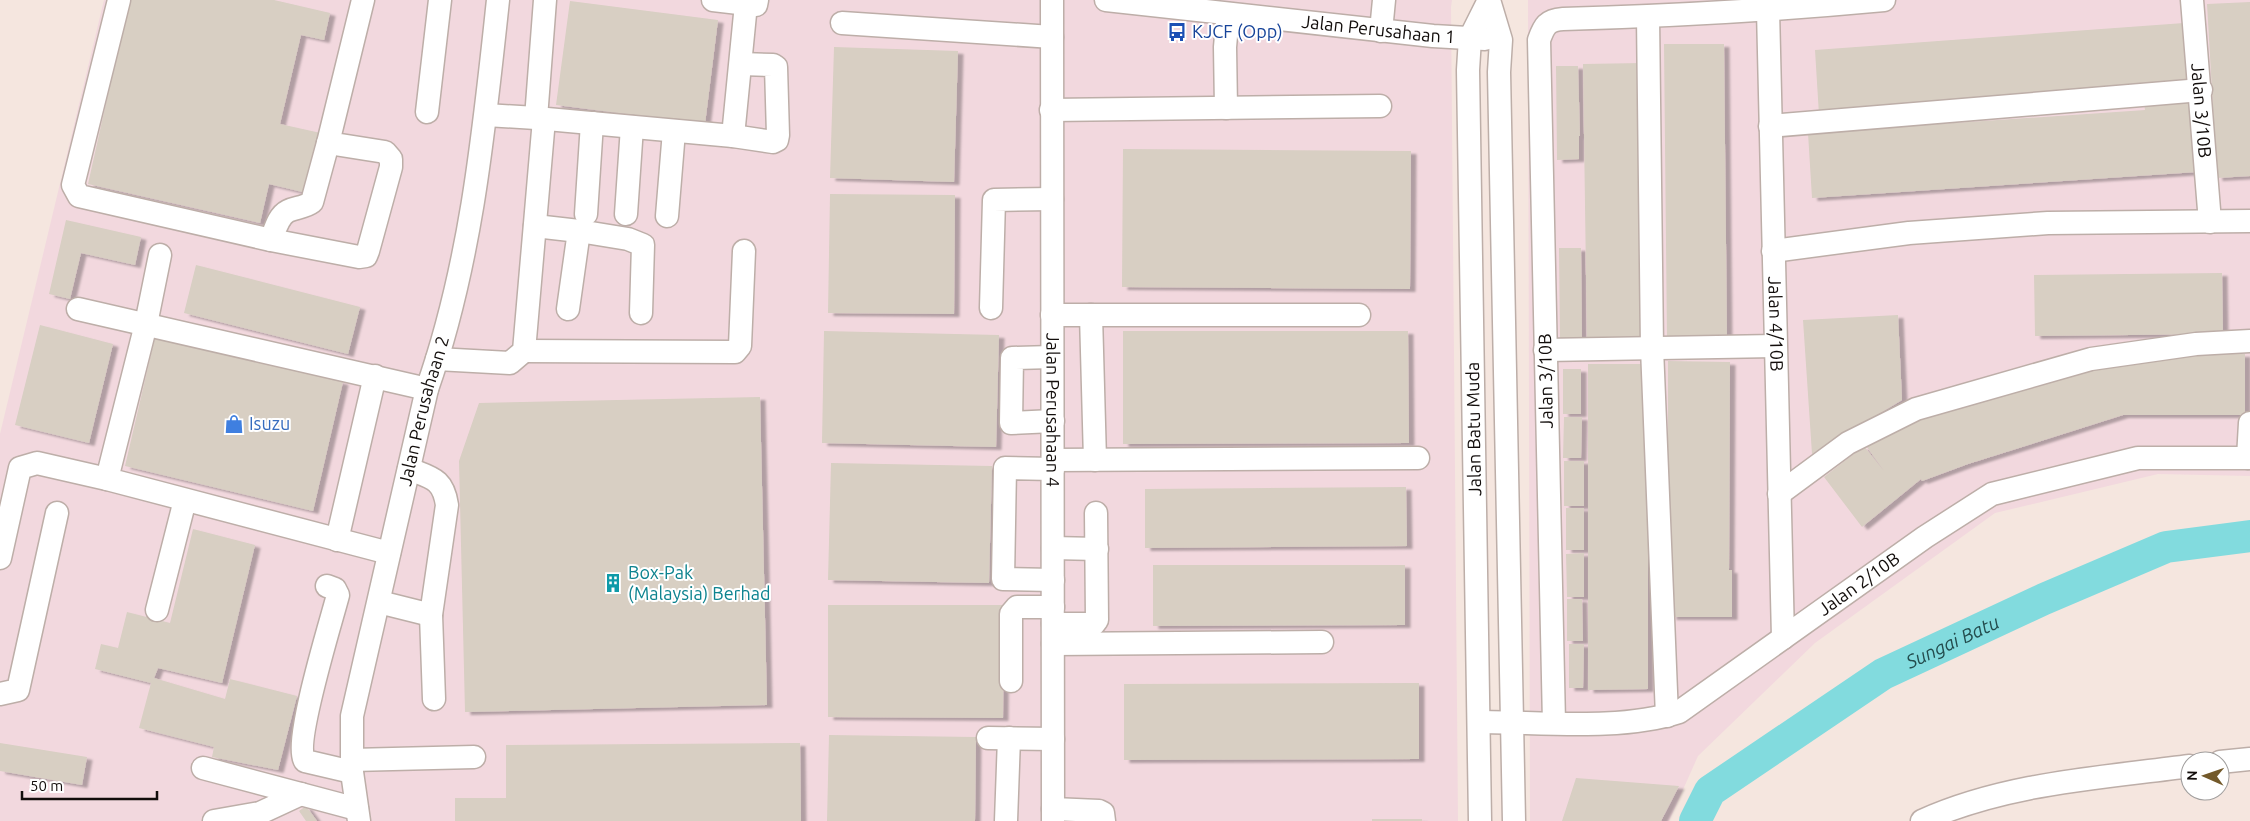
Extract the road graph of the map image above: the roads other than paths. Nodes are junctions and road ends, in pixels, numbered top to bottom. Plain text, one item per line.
1 (118, 0) edge
2 (440, 0) edge
3 (498, 0) edge
4 (545, 0) edge
5 (712, 0) edge
6 (1052, 0) edge
7 (1106, 0) edge
8 (1384, 0) edge
9 (1489, 0) edge
10 (1884, 0) edge
11 (2192, 0) edge
12 (356, 1) edge
13 (752, 2) edge
14 (1234, 10) edge
15 (1768, 10) junction
16 (1648, 17) junction
17 (842, 23) dead end
18 (1381, 31) junction
19 (1052, 37) junction
20 (1470, 38) junction
21 (1501, 40) junction
22 (741, 64) junction
23 (2201, 90) junction
24 (1380, 106) dead end
25 (1226, 108) junction
26 (1051, 110) junction
27 (427, 112) dead end
28 (486, 115) junction
29 (540, 118) junction
30 (592, 123) junction
31 (1770, 126) junction
32 (632, 127) junction
33 (674, 131) junction
34 (733, 136) junction
35 (328, 143) junction
36 (1052, 199) junction
37 (626, 214) dead end
38 (667, 216) dead end
39 (2250, 221) edge
40 (582, 222) junction
41 (2210, 222) junction
42 (535, 226) junction
43 (271, 240) junction
44 (1773, 250) junction
45 (744, 251) dead end
46 (160, 255) dead end
47 (990, 308) dead end
48 (78, 309) dead end
49 (568, 309) dead end
50 (642, 313) dead end
51 (1091, 315) junction
52 (1360, 315) dead end
53 (1052, 316) junction
54 (146, 324) junction
55 (2250, 342) edge
56 (1775, 346) junction
57 (1652, 348) junction
58 (1546, 350) junction
59 (524, 351) junction
60 (1052, 357) junction
61 (438, 359) junction
62 (375, 376) junction
63 (427, 389) junction
64 (1053, 421) junction
65 (2250, 423) edge
66 (1418, 458) dead end
67 (2249, 458) edge
68 (1095, 460) junction
69 (1053, 464) junction
70 (409, 469) junction
71 (107, 479) junction
72 (1779, 494) junction
73 (185, 500) junction
74 (57, 513) dead end
75 (1096, 513) dead end
76 (337, 540) junction
77 (1053, 548) junction
78 (1097, 550) junction
79 (389, 553) junction
80 (0, 558) edge
81 (1053, 580) junction
82 (328, 586) dead end
83 (379, 602) junction
84 (157, 610) dead end
85 (431, 615) junction
86 (1053, 625) junction
87 (1783, 638) junction
88 (1322, 642) dead end
89 (1011, 681) dead end
90 (0, 694) edge
91 (434, 699) dead end
92 (1667, 716) junction
93 (1479, 722) junction
94 (1513, 722) junction
95 (1554, 722) junction
96 (1053, 739) junction
97 (474, 757) dead end
98 (2250, 759) edge
99 (2230, 761) edge
100 (352, 766) junction
101 (2180, 767) edge
102 (203, 768) dead end
103 (301, 794) junction
104 (358, 815) edge
105 (1053, 815) edge
106 (214, 821) edge
107 (1006, 821) edge
108 (1104, 821) edge
109 (1480, 821) edge
110 (1514, 821) edge
111 (1922, 821) edge

1 - 43 street
2 - 27 street
3 - 28 street, Jalan Perusahaan 2
4 - 29 street
5 - 13 street
6 - 19 street, Jalan Perusahaan 4
7 - 14 street, Jalan Perusahaan 1
8 - 18 street
9 - 20 street
9 - 21 street
10 - 15 street
11 - 23 street, Jalan 3/10B
12 - 35 street
13 - 22 street
14 - 18 street, Jalan Perusahaan 1
14 - 25 street
15 - 16 street
15 - 31 street, Jalan 4/10B
16 - 57 street
16 - 58 street, Jalan 3/10B
17 - 19 street
18 - 20 street, Jalan Perusahaan 1
19 - 26 street, Jalan Perusahaan 4
20 - 21 street, Jalan Perusahaan 1
20 - 93 street, Jalan Batu Muda
21 - 94 street, Jalan Batu Muda
22 - 34 street
22 - 34 street
23 - 31 street
23 - 41 street, Jalan 3/10B
24 - 25 street
25 - 26 street
26 - 36 street, Jalan Perusahaan 4
28 - 29 street
28 - 61 street, Jalan Perusahaan 2
29 - 30 street
29 - 42 street
30 - 32 street
30 - 40 street
31 - 44 street, Jalan 4/10B
32 - 33 street
32 - 37 street
33 - 34 street
33 - 38 street
35 - 43 street
35 - 43 street
36 - 47 street
36 - 53 street, Jalan Perusahaan 4
39 - 41 street
40 - 42 street
40 - 49 street
40 - 50 street
41 - 44 street
42 - 59 street
44 - 56 street, Jalan 4/10B
45 - 59 street
46 - 54 street
48 - 54 street
51 - 52 street
51 - 53 street
51 - 68 street
53 - 60 street, Jalan Perusahaan 4
54 - 62 street
54 - 71 street
55 - 72 street
56 - 57 street
56 - 72 street, Jalan 4/10B
57 - 58 street
57 - 92 street
58 - 95 street, Jalan 3/10B
59 - 61 street
60 - 64 street, Jalan Perusahaan 4
60 - 64 street
61 - 63 street, Jalan Perusahaan 2
62 - 63 street
62 - 76 street
63 - 70 street, Jalan Perusahaan 2
64 - 69 street, Jalan Perusahaan 4
65 - 67 street
66 - 68 street
67 - 87 street, Jalan 2/10B
68 - 69 street
69 - 77 street, Jalan Perusahaan 4
69 - 81 street
70 - 79 street, Jalan Perusahaan 2
70 - 85 street
71 - 73 street
71 - 80 street
72 - 87 street, Jalan 4/10B
73 - 76 street
73 - 84 street
74 - 90 street
75 - 78 street
76 - 79 street
77 - 78 street
77 - 81 street, Jalan Perusahaan 4
78 - 86 street
79 - 83 street, Jalan Perusahaan 2
81 - 86 street, Jalan Perusahaan 4
82 - 100 street
83 - 85 street
83 - 100 street, Jalan Perusahaan 2
85 - 91 street
86 - 88 street
86 - 89 street
86 - 96 street, Jalan Perusahaan 4
87 - 92 street, Jalan 2/10B
92 - 95 street, Jalan 2/10B
93 - 94 street, Jalan 2/10B
93 - 109 street, Jalan Batu Muda
94 - 95 street, Jalan 2/10B
94 - 110 street, Jalan Batu Muda
96 - 105 street, Jalan Perusahaan 4
96 - 107 street
97 - 100 street
98 - 99 street
100 - 104 street, Jalan Perusahaan 2
101 - 111 street
102 - 103 street
103 - 104 street
103 - 106 street
105 - 108 street

